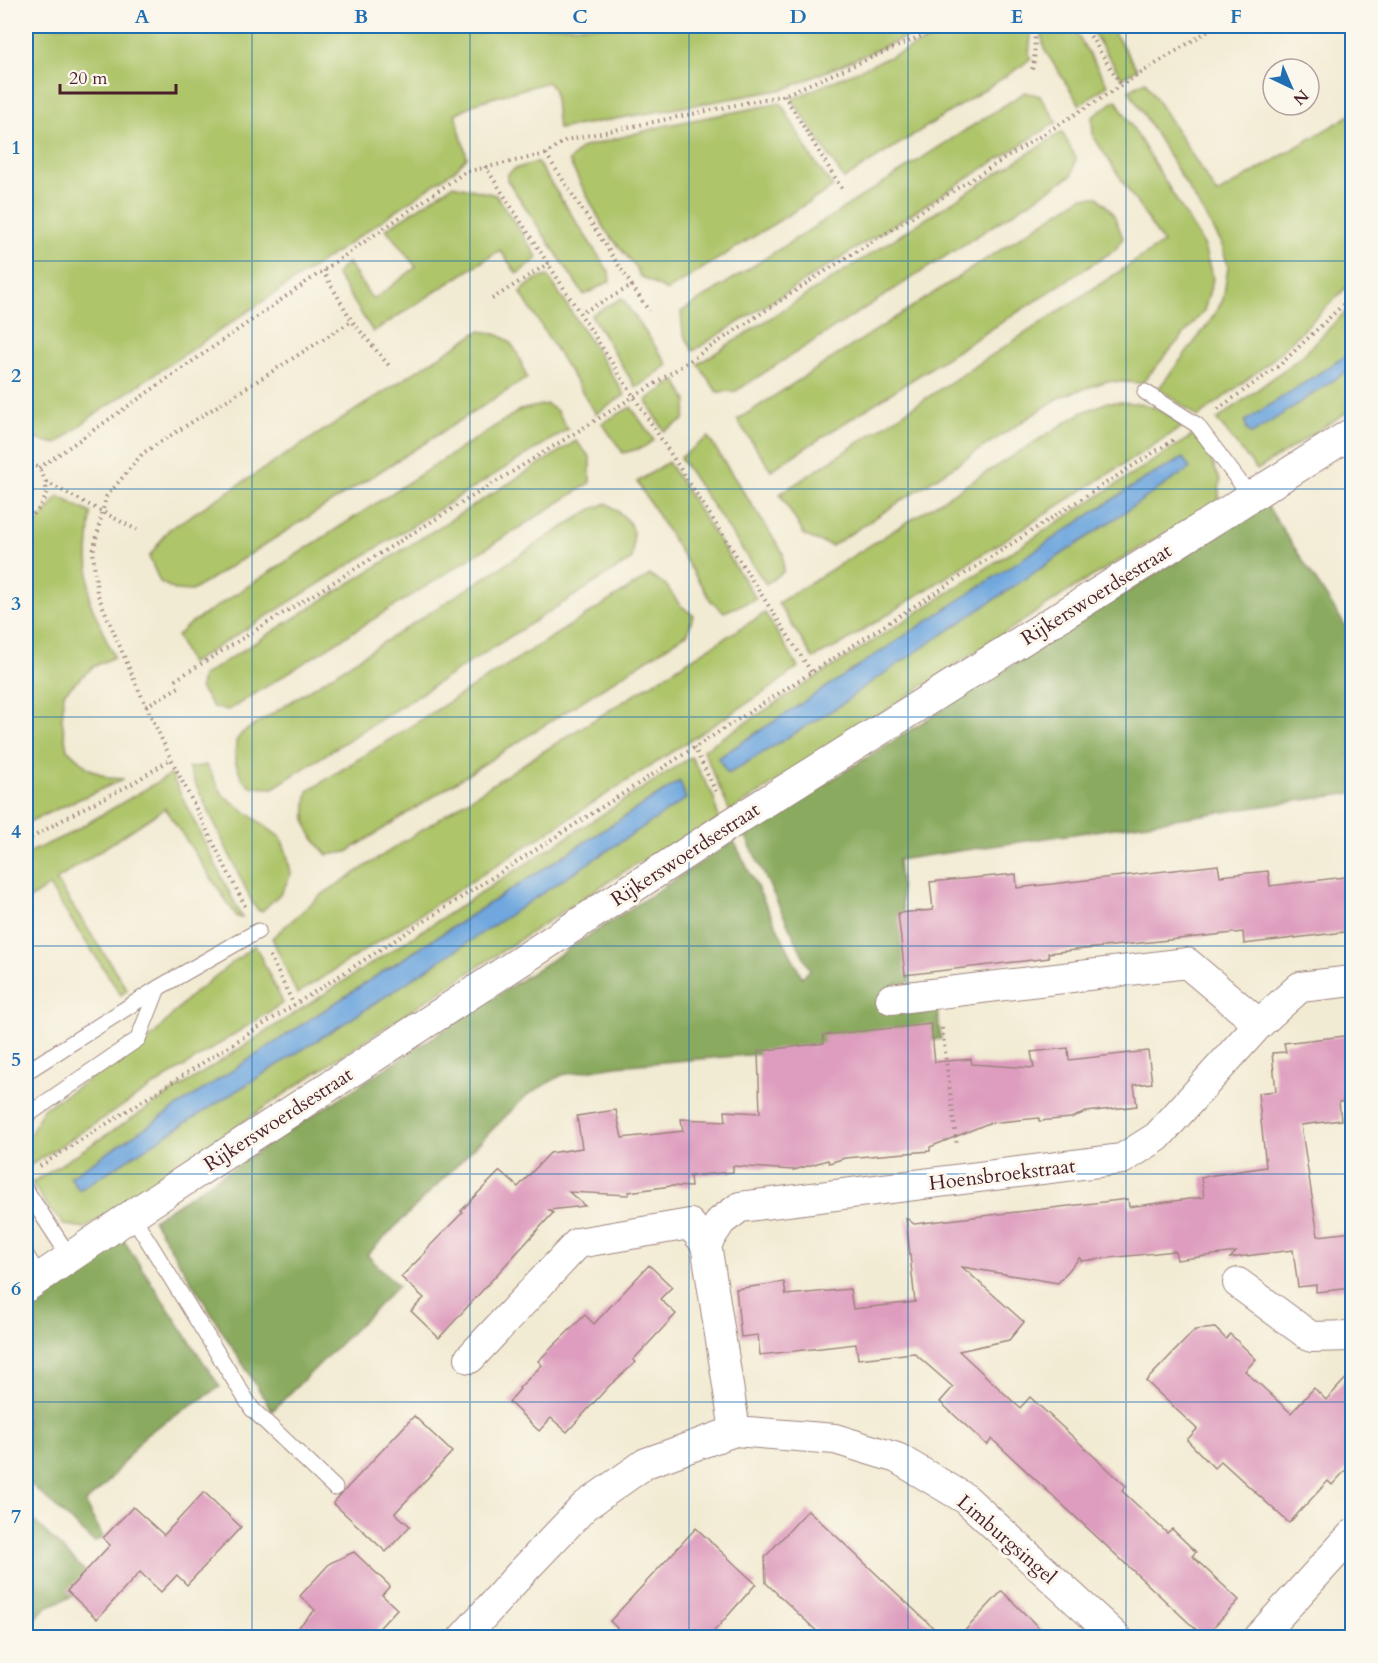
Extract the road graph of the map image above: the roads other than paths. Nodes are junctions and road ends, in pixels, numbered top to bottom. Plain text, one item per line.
1 (1145, 392) dead end
2 (1353, 433) edge
3 (1251, 497) junction
4 (258, 931) road end
5 (1353, 981) edge
6 (158, 988) junction
7 (891, 999) dead end
8 (1259, 1024) junction
9 (26, 1072) edge
10 (26, 1116) edge
11 (26, 1190) edge
12 (132, 1215) junction
13 (706, 1244) junction
14 (69, 1256) junction
15 (30, 1273) edge
16 (1238, 1283) dead end
17 (1353, 1336) edge
18 (470, 1358) dead end
19 (735, 1431) junction
20 (335, 1488) dead end
21 (1353, 1535) edge
22 (463, 1638) edge
23 (1117, 1638) edge
24 (1258, 1638) edge

1 - 3 lane
2 - 3 street, Rijkerswoerdsestraat
3 - 12 street, Rijkerswoerdsestraat
4 - 6 lane
5 - 8 street, Hoensbroekstraat
6 - 9 lane
6 - 10 lane
7 - 8 street
8 - 13 street, Hoensbroekstraat
11 - 14 lane
12 - 14 street, Rijkerswoerdsestraat
12 - 20 lane
13 - 18 street
13 - 19 street
14 - 15 street, Rijkerswoerdsestraat
16 - 17 street
19 - 22 street, Limburgsingel
19 - 23 street, Limburgsingel
21 - 24 street

